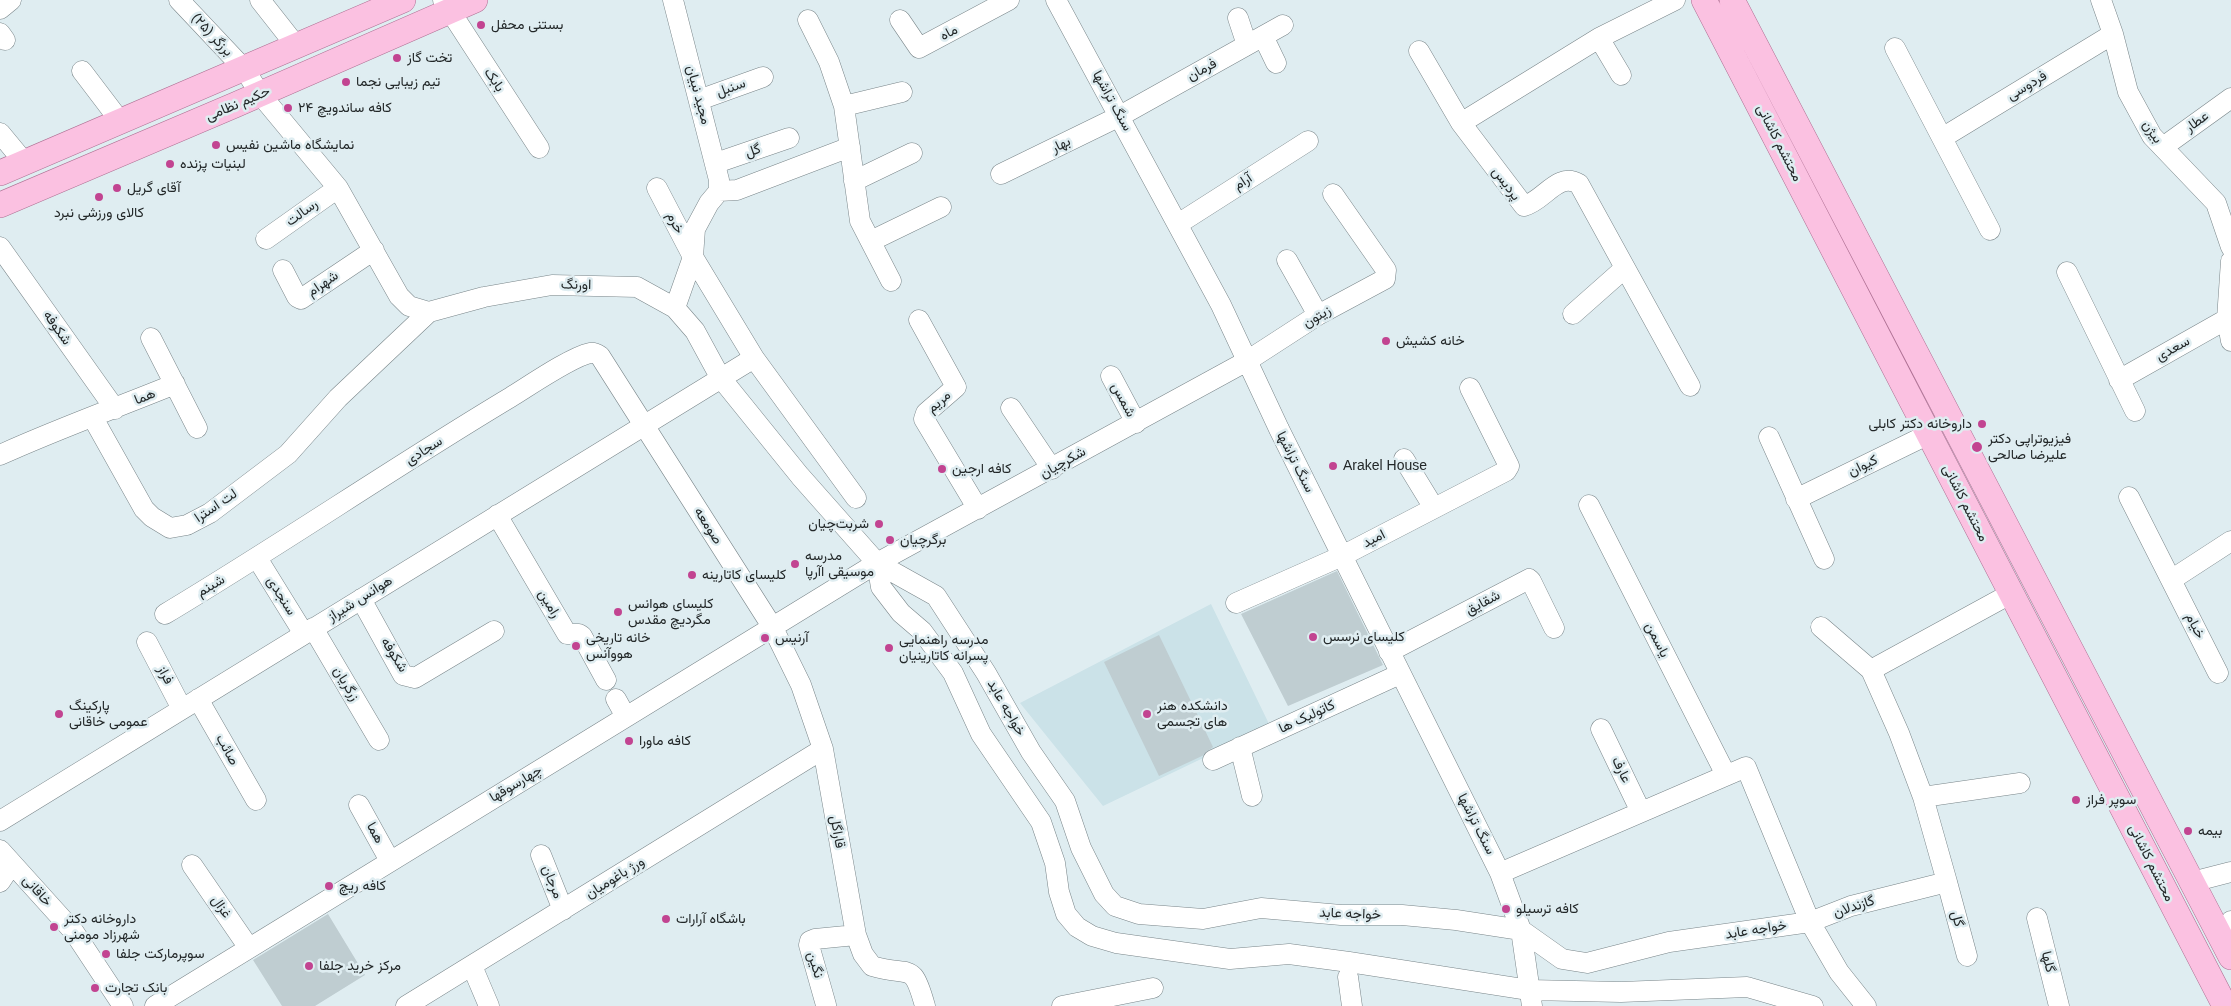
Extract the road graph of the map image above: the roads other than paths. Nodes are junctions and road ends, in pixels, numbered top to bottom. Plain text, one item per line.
1 (11, 0) edge
2 (179, 0) edge
3 (260, 0) edge
4 (403, 0) edge
5 (475, 0) edge
6 (673, 0) edge
7 (1010, 0) edge
8 (1056, 0) edge
9 (1675, 0) edge
10 (1704, 0) edge
11 (1732, 0) edge
12 (2101, 0) edge
13 (446, 6) edge
14 (0, 9) edge
15 (1238, 18) dead end
16 (808, 20) dead end
17 (900, 20) dead end
18 (1283, 25) dead end
19 (2113, 34) junction
20 (1599, 38) junction
21 (1255, 41) junction
22 (297, 47) junction
23 (1894, 48) dead end
24 (1419, 51) dead end
25 (1759, 52) junction
26 (1276, 63) dead end
27 (1737, 64) junction
28 (245, 70) junction
29 (82, 71) dead end
30 (1621, 74) dead end
31 (763, 77) dead end
32 (902, 92) dead end
33 (260, 94) junction
34 (2231, 98) edge
35 (699, 100) junction
36 (844, 106) junction
37 (1120, 116) junction
38 (120, 121) junction
39 (1461, 123) junction
40 (0, 133) edge
41 (789, 138) dead end
42 (1942, 138) junction
43 (1308, 141) dead end
44 (850, 147) junction
45 (2163, 147) junction
46 (539, 148) dead end
47 (912, 153) dead end
48 (24, 162) junction
49 (716, 163) junction
50 (0, 173) edge
51 (1001, 174) dead end
52 (854, 181) junction
53 (338, 188) junction
54 (657, 188) dead end
55 (719, 191) junction
56 (1333, 194) dead end
57 (0, 205) edge
58 (940, 207) dead end
59 (1178, 224) junction
60 (1990, 230) dead end
61 (266, 239) dead end
62 (871, 241) junction
63 (0, 247) edge
64 (2231, 248) edge
65 (374, 250) junction
66 (693, 257) junction
67 (1287, 260) dead end
68 (2231, 261) edge
69 (1625, 268) junction
70 (283, 270) dead end
71 (2067, 272) dead end
72 (891, 281) dead end
73 (674, 308) junction
74 (429, 312) junction
75 (1573, 314) dead end
76 (1318, 316) junction
77 (2227, 319) junction
78 (919, 320) dead end
79 (151, 338) dead end
80 (2231, 341) edge
81 (596, 353) joint
82 (754, 358) junction
83 (1247, 361) junction
84 (1111, 376) dead end
85 (720, 377) junction
86 (2119, 380) junction
87 (175, 384) junction
88 (1690, 386) dead end
89 (1470, 388) dead end
90 (1012, 408) dead end
91 (114, 409) junction
92 (2134, 412) dead end
93 (93, 418) junction
94 (1136, 423) junction
95 (644, 424) junction
96 (197, 428) dead end
97 (1930, 434) junction
98 (1769, 437) dead end
99 (0, 455) edge
100 (1404, 459) dead end
101 (1052, 468) junction
102 (2129, 496) dead end
103 (856, 498) dead end
104 (1796, 499) junction
105 (1589, 506) dead end
106 (1434, 508) junction
107 (978, 509) junction
108 (497, 515) junction
109 (2231, 541) edge
110 (1342, 556) junction
111 (257, 558) junction
112 (1824, 559) dead end
113 (878, 562) junction
114 (2171, 580) junction
115 (2012, 593) junction
116 (361, 598) junction
117 (1236, 603) dead end
118 (165, 614) dead end
119 (1821, 627) dead end
120 (773, 628) junction
121 (1554, 628) dead end
122 (494, 630) dead end
123 (308, 631) junction
124 (147, 642) dead end
125 (1389, 652) junction
126 (1871, 670) junction
127 (2218, 672) dead end
128 (1400, 674) junction
129 (606, 680) dead end
130 (616, 699) dead end
131 (190, 704) junction
132 (626, 717) junction
133 (1601, 729) dead end
134 (379, 740) dead end
135 (1240, 747) junction
136 (823, 749) junction
137 (1213, 760) dead end
138 (1726, 775) junction
139 (2020, 783) dead end
140 (1252, 796) dead end
141 (1923, 796) junction
142 (256, 800) dead end
143 (359, 805) dead end
144 (1641, 812) junction
145 (0, 821) edge
146 (541, 855) dead end
147 (6, 857) edge
148 (390, 862) junction
149 (192, 865) dead end
150 (2231, 872) edge
151 (1500, 873) junction
152 (0, 882) edge
153 (1947, 882) junction
154 (2192, 882) junction
155 (563, 910) junction
156 (2037, 918) dead end
157 (1810, 922) junction
158 (1521, 930) junction
159 (856, 935) junction
160 (2228, 939) edge
161 (249, 948) junction
162 (1967, 956) dead end
163 (472, 966) junction
164 (1348, 977) dead end
165 (1153, 988) dead end
166 (1530, 998) edge
167 (826, 1005) edge
168 (124, 1006) edge
169 (154, 1006) edge
170 (406, 1006) edge
171 (489, 1006) edge
172 (925, 1006) edge
173 (1062, 1006) edge
174 (1352, 1006) edge
175 (1814, 1006) edge
176 (1866, 1006) edge
177 (2059, 1006) edge
178 (2226, 1006) edge

1 - 14 street
2 - 28 street, برزگر (۲۵)
3 - 22 street
4 - 22 main road, حکیم نظامی
5 - 13 main road, حکیم نظامی
6 - 35 street, مجید نبیان
7 - 17 street, ماه
8 - 37 street, سنگ تراشها
9 - 20 street
10 - 27 main road, محتشم کاشانی
11 - 25 main road, محتشم کاشانی
12 - 19 street, بیژن
13 - 33 main road, حکیم نظامی
13 - 46 street, بابک
15 - 21 street
16 - 36 street
18 - 21 street, فرمان
19 - 42 street, فردوسی
19 - 45 street, بیژن
20 - 30 street
20 - 39 street
21 - 26 street
21 - 37 street, فرمان
22 - 28 main road, حکیم نظامی
23 - 42 street
24 - 39 street
25 - 27 main road
25 - 154 main road, محتشم کاشانی
27 - 97 main road, محتشم کاشانی
28 - 33 street, برزگر (۲۵)
28 - 38 main road, حکیم نظامی
29 - 38 street
31 - 35 street, سنبل
32 - 36 street
33 - 53 street
33 - 57 main road, حکیم نظامی
34 - 45 street, عطار
35 - 49 street, مجید نبیان
36 - 44 street
37 - 51 street, بهار
37 - 59 street, سنگ تراشها
38 - 48 main road, حکیم نظامی
39 - 69 street, پردیس
40 - 48 street
41 - 49 street, گل
42 - 60 street
43 - 59 street, آرام
44 - 52 street
44 - 55 street
45 - 64 street, بیژن
47 - 52 street
48 - 50 main road, حکیم نظامی
49 - 55 street, مجید نبیان
52 - 62 street
53 - 61 street, رسالت
53 - 65 street
54 - 66 street, خرم
55 - 66 street
56 - 76 street, زیتون
58 - 62 street
59 - 83 street, سنگ تراشها
62 - 72 street
63 - 91 street, شکوفه
65 - 70 street, شهرام
65 - 74 street
66 - 73 street
66 - 82 street
67 - 76 street
68 - 77 street
69 - 75 street
69 - 88 street, پردیس
71 - 86 street
73 - 74 street, اورنگ
73 - 85 street, اورنگ
74 - 93 street, لت استرا
76 - 83 street, زیتون
77 - 80 street
77 - 86 street, سعدی
78 - 107 street, مریم
79 - 87 street
81 - 95 street, صومعه
81 - 111 street, سجادی
82 - 85 street, هوانس شیراز
82 - 103 street
83 - 94 street, شکرچیان
83 - 110 street, سنگ تراشها
84 - 94 street, شمس
85 - 95 street, هوانس شیراز
85 - 113 street, اورنگ
86 - 92 street
87 - 91 street, هما
87 - 96 street
89 - 106 street, امید
90 - 101 street
91 - 93 street, هما
93 - 99 street
94 - 101 street, شکرچیان
95 - 108 street, هوانس شیراز
95 - 120 street, صومعه
97 - 104 street, کیوان
97 - 115 main road, محتشم کاشانی
98 - 104 street
100 - 106 street
101 - 107 street, شکرچیان
102 - 114 street, خیام
104 - 112 street
105 - 138 street, یاسمن
106 - 110 street, امید
107 - 113 street, شکرچیان
108 - 116 street, هوانس شیراز
108 - 129 street, رامین
109 - 114 street
110 - 117 street, امید
110 - 125 street, سنگ تراشها
111 - 118 street, شبنم
111 - 123 street, سنجدی
113 - 120 street, چهارسوقها
113 - 158 street, خواجه عابد
113 - 166 street
114 - 127 street, خیام
115 - 126 street
115 - 178 main road, محتشم کاشانی
116 - 122 street, شکوفه
116 - 123 street, هوانس شیراز
119 - 126 street
120 - 132 street, چهارسوقها
120 - 136 street, قاراگل
121 - 125 street, شقایق
123 - 131 street, هوانس شیراز
123 - 134 street, زرگریان
124 - 131 street, فراز
125 - 128 street, سنگ تراشها
126 - 141 street
128 - 135 street, کاتولیک ها
128 - 151 street, سنگ تراشها
130 - 132 street
131 - 142 street, صائب
131 - 145 street, هوانس شیراز
132 - 148 street, چهارسوقها
133 - 144 street, عارف
135 - 137 street, کاتولیک ها
135 - 140 street
136 - 155 street, ورژ باغومیان
136 - 159 street, قاراگل
138 - 144 street
138 - 157 street
139 - 141 street
141 - 153 street
143 - 148 street, هما
144 - 151 street
146 - 155 street, مرجان
147 - 152 street
147 - 168 street, خاقانی
148 - 161 street, چهارسوقها
149 - 161 street, غزال
150 - 154 street
151 - 158 street, سنگ تراشها
153 - 157 street, گازندلان
153 - 162 street, گل
154 - 160 main road, محتشم کاشانی
155 - 163 street, ورژ باغومیان
156 - 177 street, گلها
157 - 158 street, خواجه عابد
157 - 176 street
158 - 166 street, سنگ تراشها
159 - 167 street, نگین
159 - 172 street, قاراگل
161 - 169 street, چهارسوقها
163 - 170 street, ورژ باغومیان
163 - 171 street
164 - 174 street
165 - 173 street
166 - 175 street

